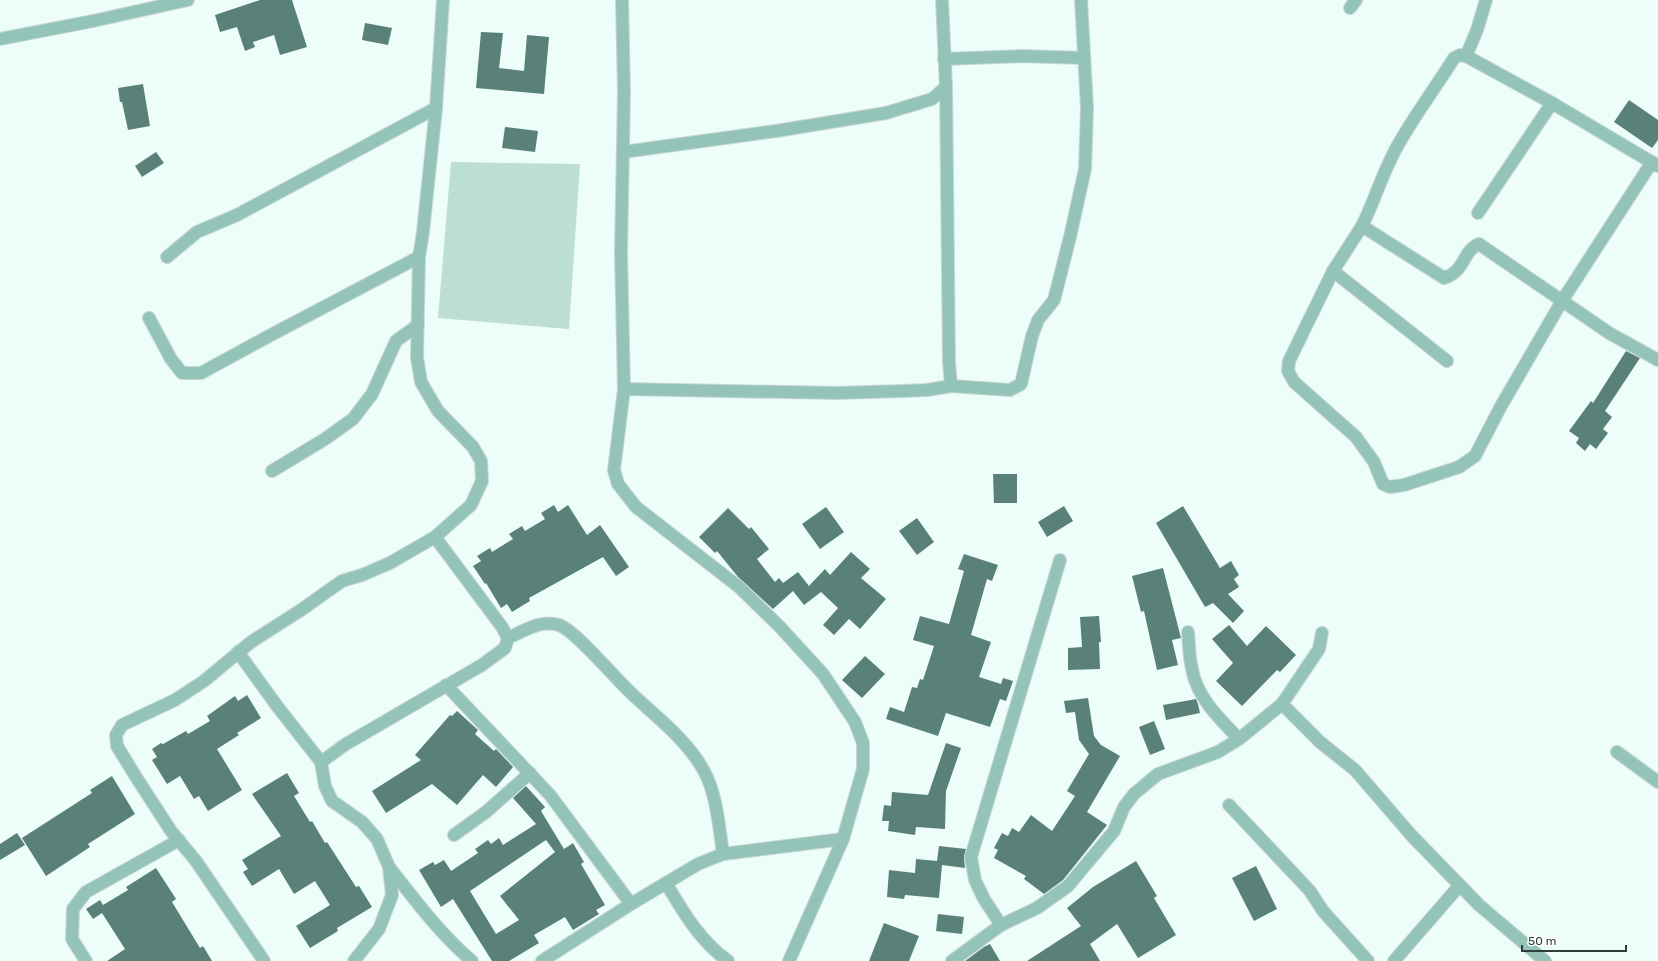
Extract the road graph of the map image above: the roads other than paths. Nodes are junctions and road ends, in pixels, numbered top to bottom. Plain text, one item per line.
1 (188, 0) edge
2 (443, 0) edge
3 (622, 0) edge
4 (942, 0) edge
5 (1081, 0) edge
6 (1486, 0) edge
7 (0, 39) edge
8 (1466, 56) junction
9 (1084, 58) junction
10 (944, 59) junction
11 (946, 87) junction
12 (1552, 103) junction
13 (436, 108) junction
14 (623, 152) junction
15 (1655, 164) edge
16 (1478, 213) dead end
17 (1362, 226) junction
18 (167, 257) dead end
19 (419, 258) junction
20 (1333, 271) junction
21 (1562, 301) junction
22 (149, 318) dead end
23 (418, 325) junction
24 (1658, 360) edge
25 (1447, 361) dead end
26 (951, 386) junction
27 (624, 389) junction
28 (272, 471) dead end
29 (435, 537) junction
30 (1060, 560) dead end
31 (1188, 632) dead end
32 (1322, 633) dead end
33 (508, 638) junction
34 (238, 652) junction
35 (446, 685) junction
36 (1282, 704) junction
37 (1239, 739) junction
38 (1617, 752) dead end
39 (321, 762) junction
40 (530, 773) junction
41 (1658, 782) edge
42 (1229, 805) dead end
43 (454, 835) dead end
44 (843, 839) junction
45 (179, 840) junction
46 (723, 854) junction
47 (389, 867) junction
48 (666, 883) junction
49 (1460, 885) junction
50 (631, 904) junction
51 (1001, 925) junction
52 (86, 961) edge
53 (264, 961) edge
54 (354, 961) edge
55 (472, 961) edge
56 (542, 961) edge
57 (728, 961) edge
58 (789, 961) edge
59 (952, 961) edge
60 (1368, 961) edge
61 (1394, 961) edge
62 (1545, 961) edge

1 - 7 street
2 - 13 street
3 - 14 street
4 - 10 street
5 - 9 street
6 - 8 street
8 - 12 street
8 - 17 street
9 - 10 street
9 - 26 street
10 - 11 street
11 - 14 street
11 - 26 street
12 - 15 street
12 - 16 street
13 - 18 street
13 - 19 street
14 - 27 street
15 - 21 street
17 - 20 street
17 - 21 street
19 - 22 street
19 - 23 street
20 - 21 street
20 - 25 street
21 - 24 street
23 - 28 street
23 - 29 street
26 - 27 street
27 - 44 street
29 - 33 street
29 - 34 street
30 - 51 street
31 - 37 street
32 - 36 street
33 - 35 street
33 - 46 street
34 - 39 street
34 - 45 street
35 - 39 street
35 - 40 street
36 - 37 street
36 - 49 street
37 - 51 street
38 - 41 street
39 - 47 street
40 - 43 street
40 - 50 street
42 - 60 street
44 - 46 street
44 - 58 street
45 - 52 street
45 - 53 street
46 - 48 street
47 - 54 street
47 - 55 street
48 - 50 street
48 - 57 street
49 - 61 street
49 - 62 street
50 - 56 street
51 - 59 street

